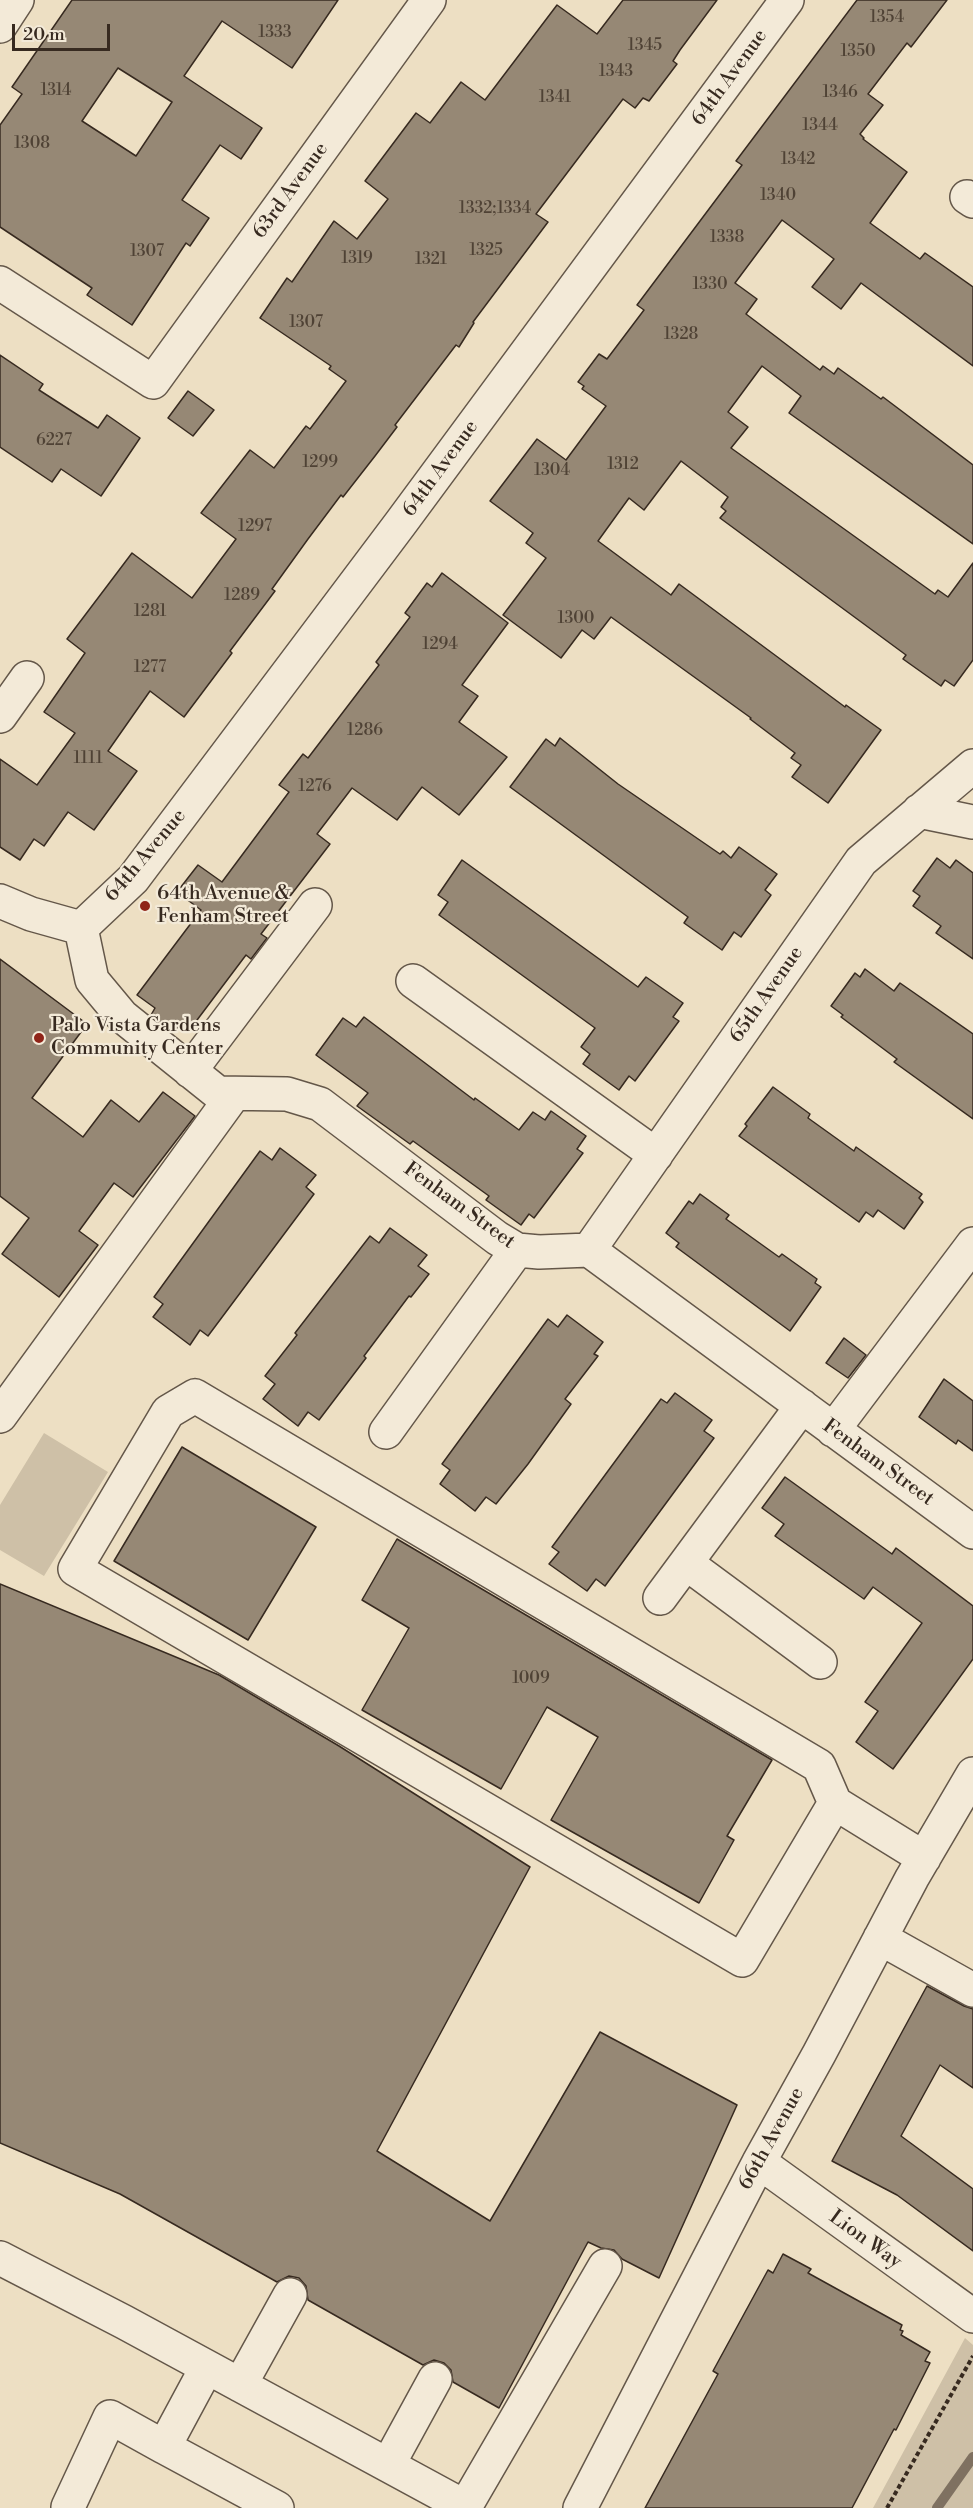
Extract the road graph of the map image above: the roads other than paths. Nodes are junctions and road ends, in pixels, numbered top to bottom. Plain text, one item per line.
1 (17, 0) edge
2 (429, 0) edge
3 (787, 0) edge
4 (0, 26) edge
5 (0, 283) edge
6 (27, 678) dead end
7 (0, 716) edge
8 (973, 766) edge
9 (919, 811) junction
10 (973, 822) edge
11 (0, 901) edge
12 (315, 905) dead end
13 (81, 928) junction
14 (413, 981) dead end
15 (190, 1071) junction
16 (234, 1094) junction
17 (656, 1155) junction
18 (973, 1244) edge
19 (517, 1250) junction
20 (589, 1250) junction
21 (802, 1406) junction
22 (0, 1416) edge
23 (833, 1430) junction
24 (386, 1432) dead end
25 (973, 1533) edge
26 (686, 1563) junction
27 (660, 1598) dead end
28 (820, 1662) dead end
29 (973, 1774) edge
30 (835, 1803) junction
31 (924, 1858) junction
32 (880, 1938) junction
33 (973, 1990) edge
34 (759, 2162) junction
35 (0, 2258) edge
36 (605, 2266) dead end
37 (290, 2295) dead end
38 (973, 2316) edge
39 (207, 2367) junction
40 (435, 2379) dead end
41 (240, 2385) junction
42 (164, 2446) junction
43 (388, 2465) junction
44 (466, 2507) edge
45 (48, 2508) edge
46 (69, 2508) edge
47 (277, 2508) edge
48 (580, 2508) edge

1 - 4 street
2 - 5 street, 63rd Avenue
3 - 13 street, 64th Avenue
6 - 7 street
8 - 9 street, 65th Avenue
9 - 10 street
9 - 17 street, 65th Avenue
11 - 13 street
12 - 15 street
13 - 15 street, Fenham Street
14 - 17 street
15 - 16 street, Fenham Street
16 - 19 street, Fenham Street
16 - 22 street
17 - 20 street, 65th Avenue
18 - 23 street
19 - 20 street, Fenham Street
19 - 24 street
20 - 21 street, Fenham Street
21 - 23 street, Fenham Street
21 - 26 street
23 - 25 street, Fenham Street
26 - 27 street
26 - 28 street
29 - 31 street, 66th Avenue
30 - 30 street
30 - 31 street
31 - 32 street, 66th Avenue
32 - 33 street
32 - 34 street, 66th Avenue
34 - 38 street, Lion Way
34 - 48 street, 66th Avenue
35 - 39 street
36 - 44 street
37 - 41 street
39 - 41 street
39 - 42 street
40 - 43 street
41 - 43 street
42 - 46 street
42 - 47 street
43 - 44 street
45 - 46 street

